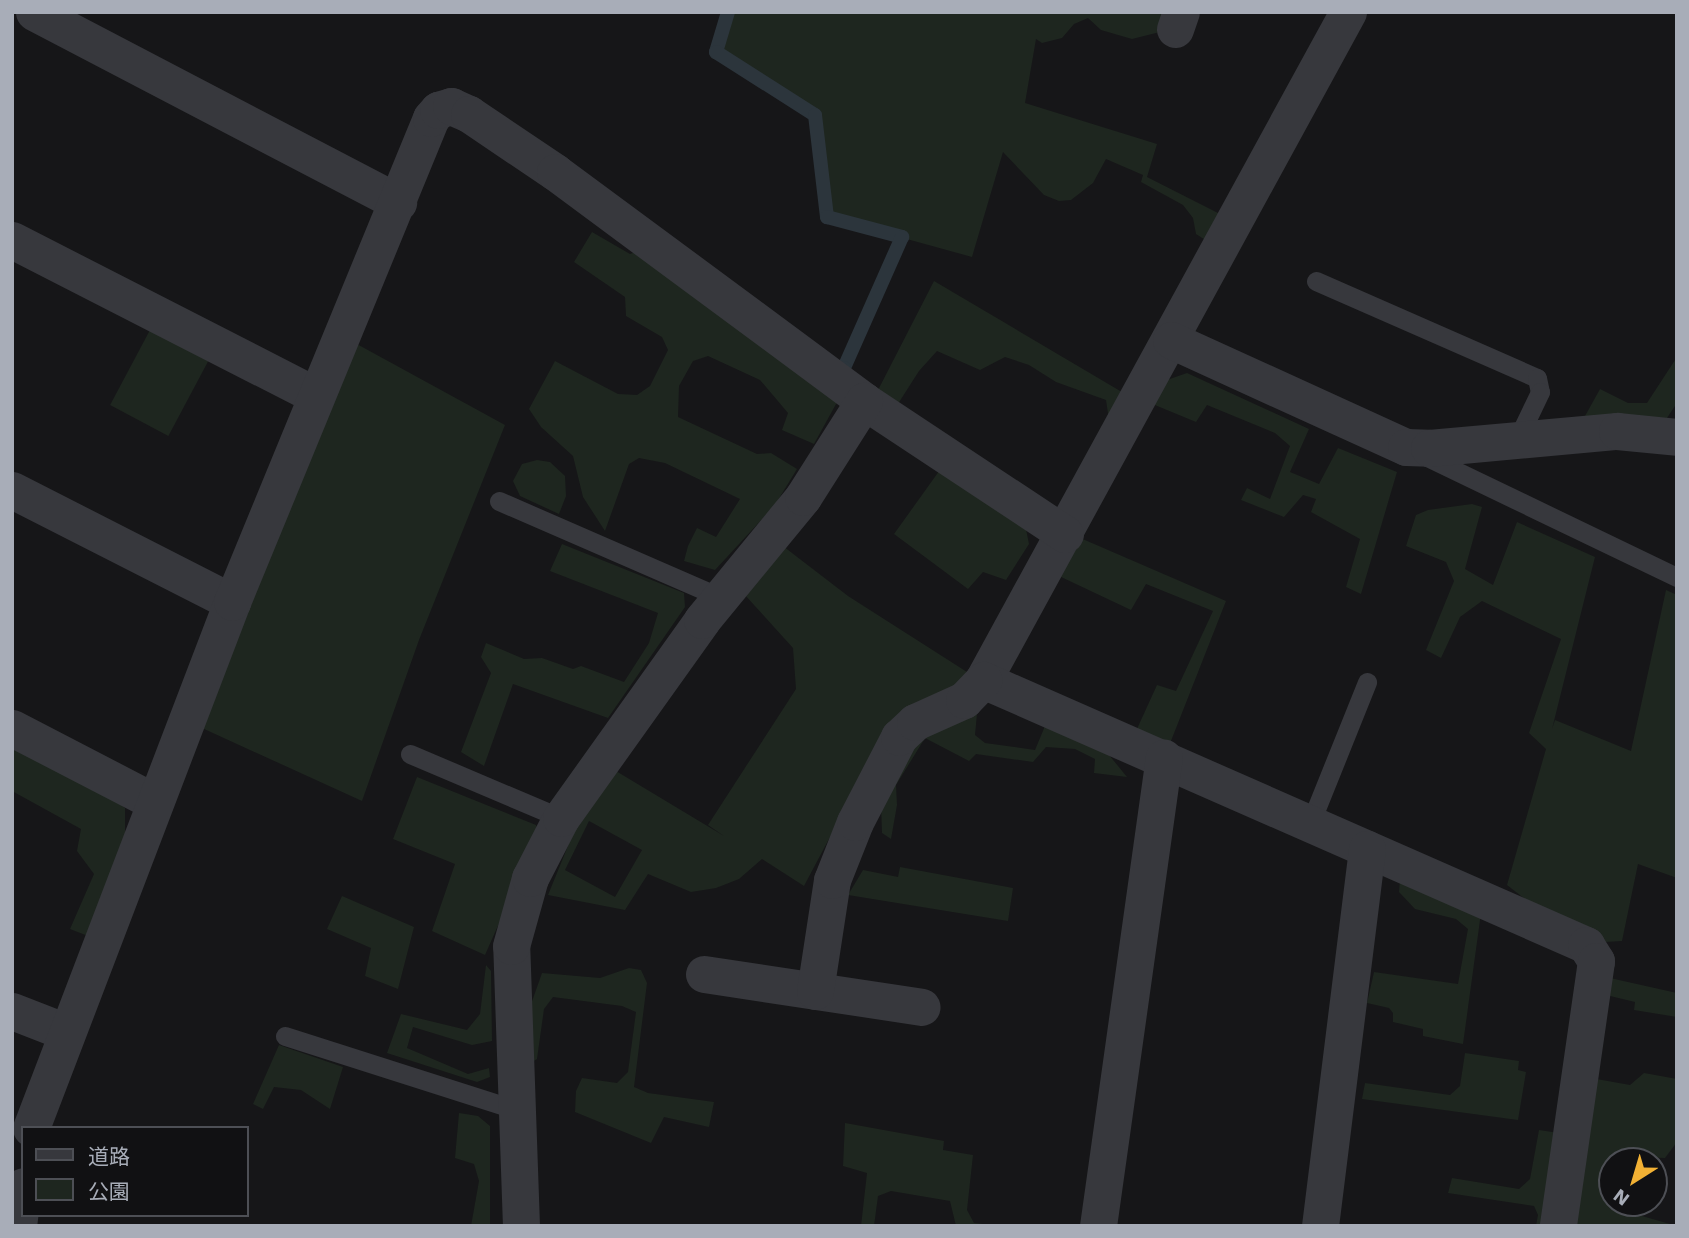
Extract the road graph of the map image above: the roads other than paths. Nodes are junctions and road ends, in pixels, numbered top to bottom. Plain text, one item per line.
1 (34, 12) edge
2 (1349, 12) edge
3 (398, 202) junction
4 (12, 240) edge
5 (1316, 281) dead end
6 (1171, 340) junction
7 (315, 395) junction
8 (864, 401) junction
9 (1677, 438) edge
10 (1517, 440) junction
11 (1406, 447) junction
12 (12, 490) edge
13 (499, 501) dead end
14 (1065, 534) junction
15 (1677, 577) edge
16 (720, 597) junction
17 (232, 602) junction
18 (984, 680) junction
19 (1367, 682) dead end
20 (12, 728) edge
21 (410, 754) dead end
22 (1164, 758) junction
23 (155, 802) junction
24 (561, 818) junction
25 (1310, 824) junction
26 (1367, 849) junction
27 (704, 974) dead end
28 (815, 991) junction
29 (922, 1007) dead end
30 (12, 1011) edge
31 (66, 1032) junction
32 (285, 1036) dead end
33 (517, 1110) junction
34 (32, 1126) edge
35 (21, 1202) edge
36 (18, 1226) edge
37 (521, 1226) edge
38 (1098, 1226) edge
39 (1320, 1226) edge
40 (1558, 1226) edge

1 - 3 street
2 - 6 street
3 - 7 street
3 - 8 street
4 - 7 street
5 - 10 lane
6 - 11 street
6 - 14 street
7 - 17 street
8 - 14 street
8 - 16 street
9 - 10 street
10 - 11 street
11 - 15 lane
12 - 17 street
13 - 16 lane
14 - 18 street
16 - 24 street
17 - 23 street
18 - 22 street
18 - 28 street
19 - 25 lane
20 - 23 street
21 - 24 lane
22 - 25 street
22 - 38 street
23 - 31 street
24 - 33 street
25 - 26 street
26 - 39 street
26 - 40 street
27 - 28 street
28 - 29 street
30 - 31 street
31 - 34 street
32 - 33 lane
33 - 37 street
35 - 36 street

